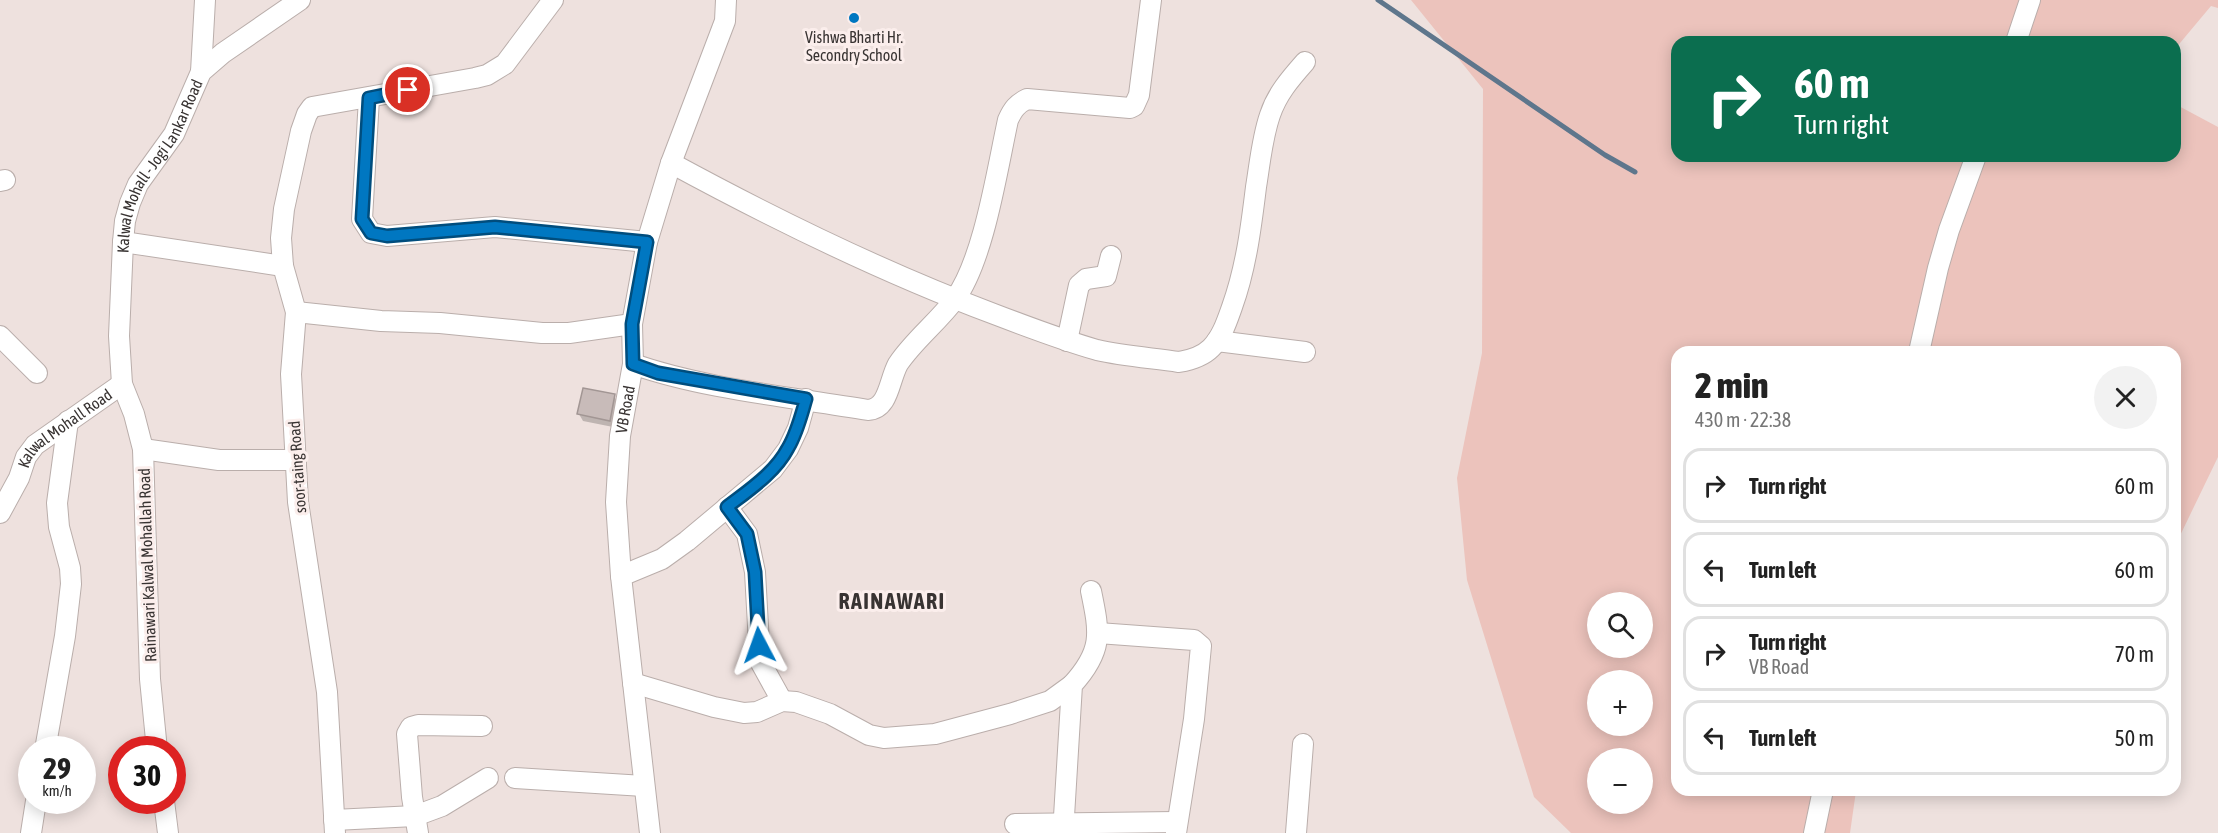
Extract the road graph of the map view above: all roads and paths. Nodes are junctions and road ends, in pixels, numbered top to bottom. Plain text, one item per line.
1 (205, 0) edge
2 (300, 0) edge
3 (553, 0) edge
4 (726, 0) edge
5 (737, 0) edge
6 (1151, 0) edge
7 (2030, 0) edge
8 (724, 21) junction
9 (2018, 36) edge
10 (1305, 62) dead end
11 (201, 72) junction
12 (369, 98) junction
13 (1974, 162) edge
14 (672, 163) junction
15 (123, 242) junction
16 (647, 242) junction
17 (1111, 256) dead end
18 (283, 266) junction
19 (955, 299) junction
20 (296, 312) junction
21 (632, 324) junction
22 (0, 336) edge
23 (1067, 341) junction
24 (1217, 341) junction
25 (1920, 346) edge
26 (1305, 352) dead end
27 (633, 364) junction
28 (37, 373) dead end
29 (122, 384) junction
30 (806, 399) junction
31 (68, 421) junction
32 (143, 449) junction
33 (296, 460) junction
34 (727, 507) junction
35 (0, 513) edge
36 (621, 576) junction
37 (1091, 591) dead end
38 (1098, 633) junction
39 (633, 683) junction
40 (1072, 686) junction
41 (783, 701) junction
42 (482, 726) dead end
43 (47, 736) edge
44 (156, 736) edge
45 (1303, 744) dead end
46 (488, 778) dead end
47 (515, 778) dead end
48 (644, 786) junction
49 (1822, 796) edge
50 (34, 814) edge
51 (166, 814) edge
52 (417, 824) edge
53 (1015, 824) dead end
54 (335, 826) edge
55 (1064, 827) edge
56 (1176, 827) edge
57 (31, 833) edge
58 (168, 833) edge
59 (650, 833) edge
60 (1296, 833) edge
61 (1814, 833) edge

1 - 11 street
2 - 11 street, Kalwal Mohall - Jogi Lankar Road
3 - 12 street
4 - 8 street, VB Road
5 - 8 street
6 - 19 street
7 - 9 street
8 - 14 street, VB Road
10 - 24 street
11 - 15 street, Kalwal Mohall - Jogi Lankar Road
12 - 16 street
12 - 18 street, soor-taing Road
13 - 25 street
14 - 16 street, VB Road
14 - 19 street
15 - 18 street
15 - 29 street, Kalwal Mohall - Jogi Lankar Road
16 - 21 street, VB Road
17 - 23 street
18 - 20 street, soor-taing Road
19 - 23 street
19 - 30 street
20 - 21 street
20 - 33 street, soor-taing Road
21 - 27 street, VB Road
22 - 28 street
23 - 24 street
24 - 26 street
27 - 30 street
27 - 36 street, VB Road
29 - 31 street, Kalwal Mohall Road
29 - 32 street, Rainawari Kalwal Mohallah Road
30 - 34 street
31 - 35 street, Kalwal Mohall Road
31 - 43 street
32 - 33 street
32 - 44 street, Rainawari Kalwal Mohallah Road
33 - 54 street, soor-taing Road
34 - 36 street
34 - 41 street
36 - 39 street, VB Road
37 - 38 street
38 - 40 street
38 - 56 street
39 - 41 street
39 - 48 street, VB Road
40 - 41 street
40 - 55 street
42 - 52 street
45 - 60 street
46 - 52 street
47 - 48 street
48 - 59 street, VB Road
49 - 61 street
50 - 57 street
51 - 58 street
52 - 54 street
53 - 55 street
55 - 56 street

